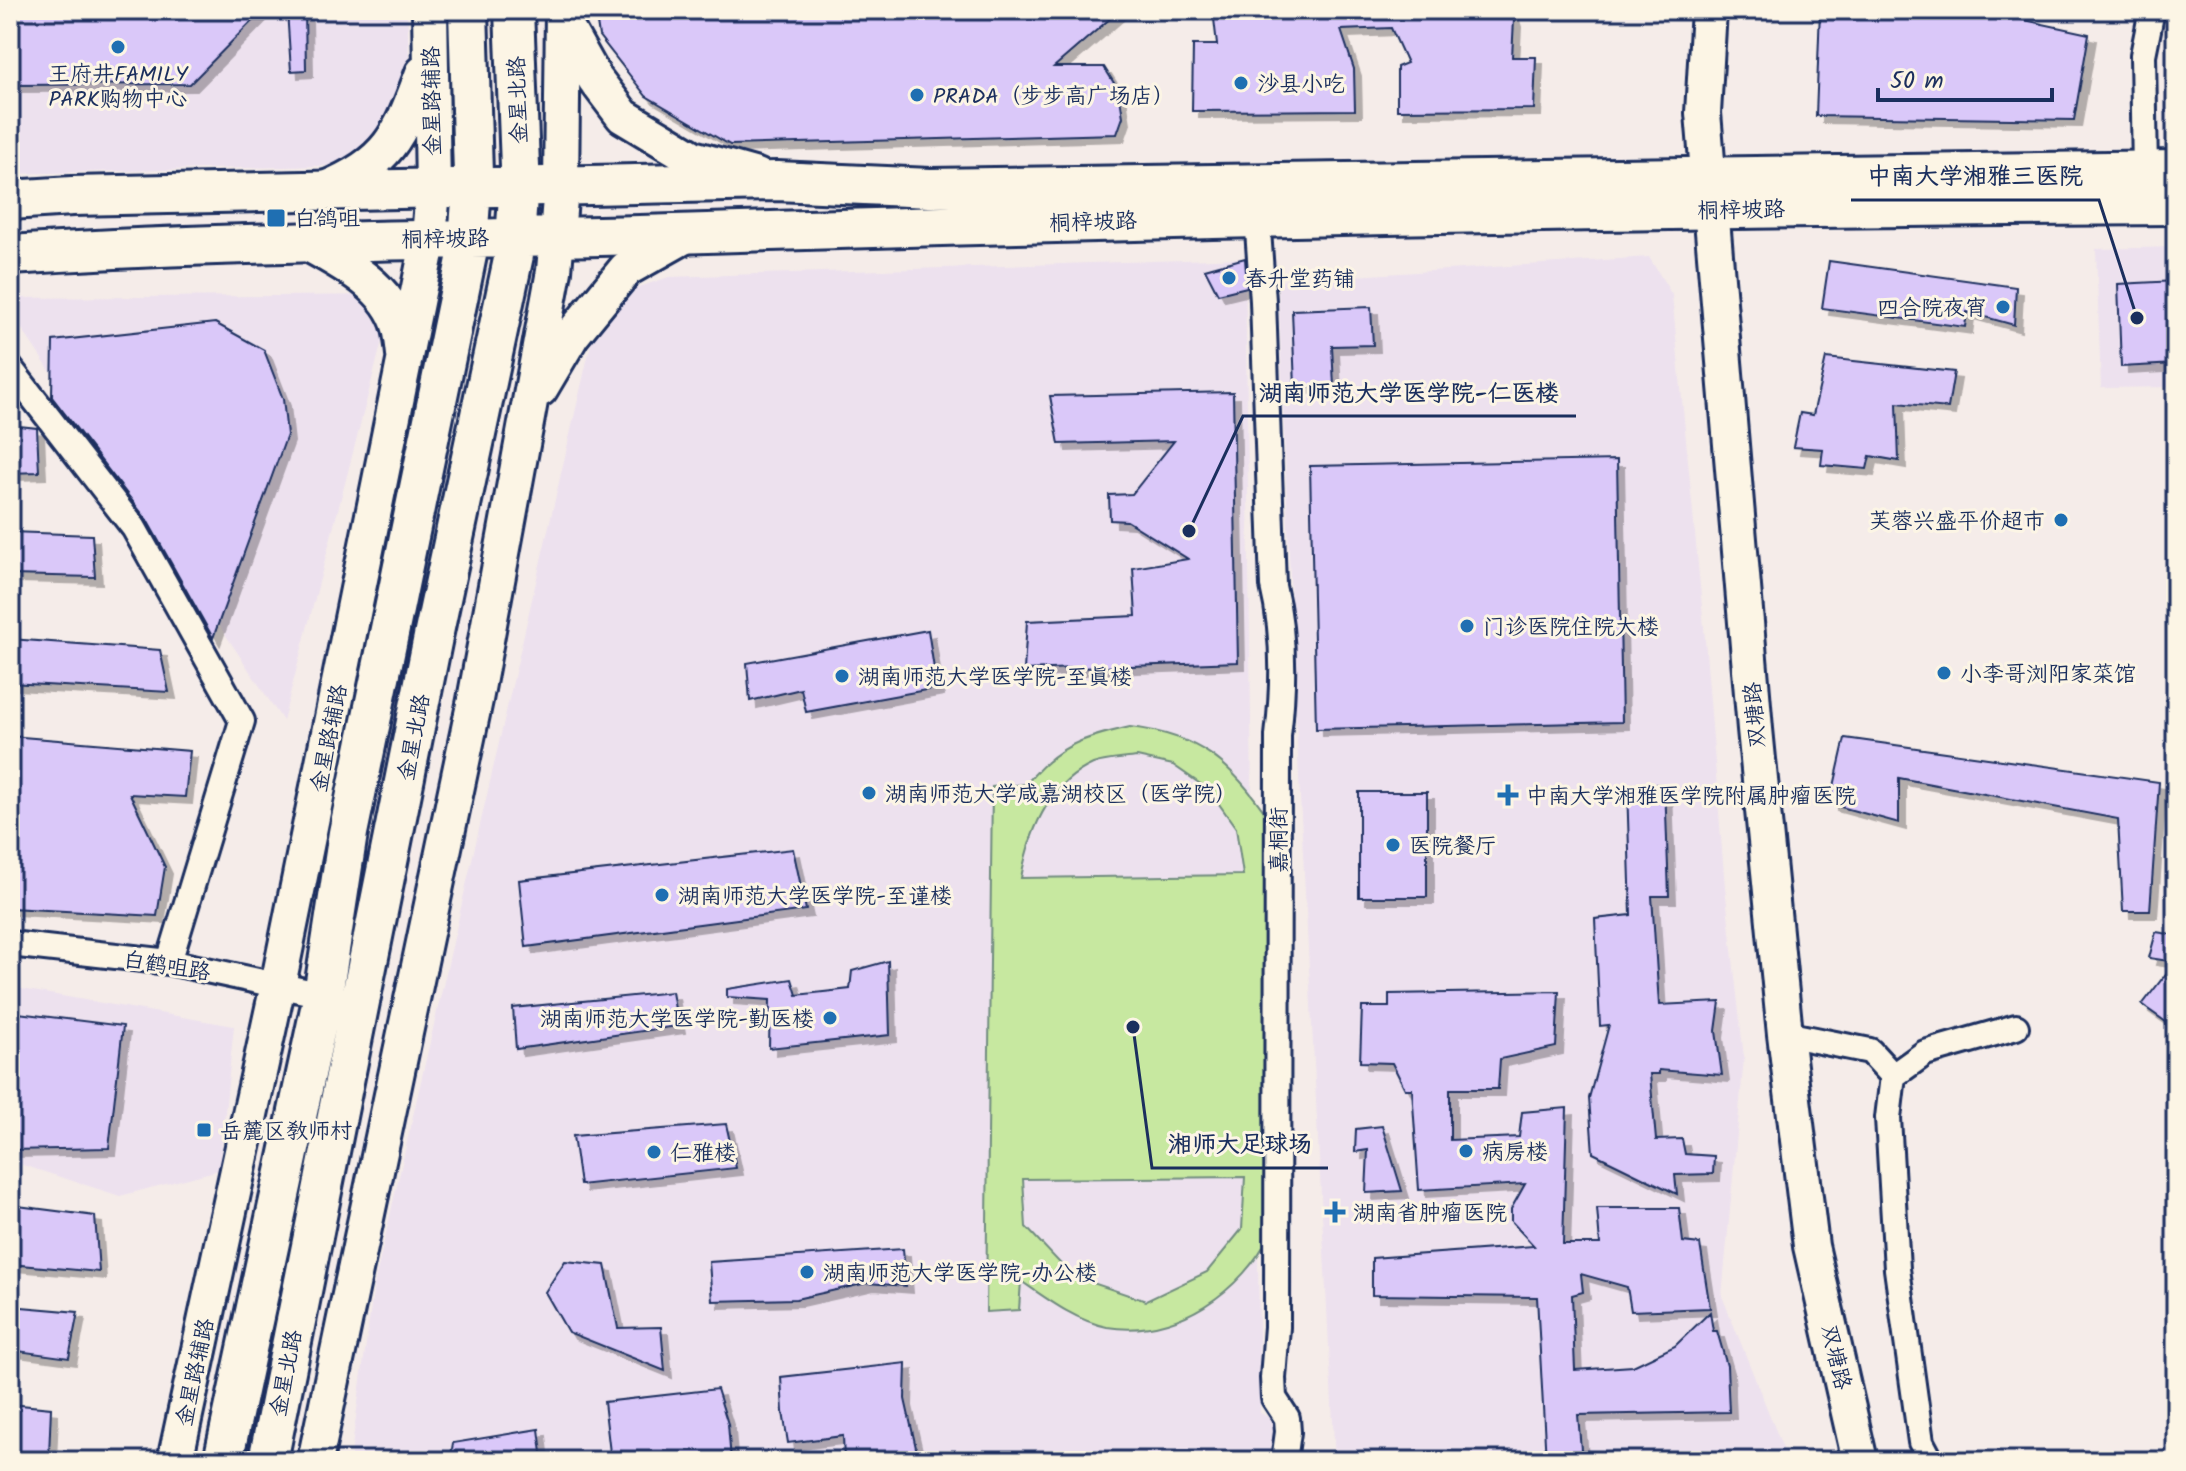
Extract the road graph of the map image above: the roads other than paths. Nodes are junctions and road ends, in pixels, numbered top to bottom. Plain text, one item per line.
1 (430, 10) edge
2 (468, 10) edge
3 (514, 10) edge
4 (1709, 10) edge
5 (2152, 10) edge
6 (563, 16) edge
7 (431, 54) junction
8 (2160, 171) edge
9 (777, 181) junction
10 (519, 187) junction
11 (561, 187) junction
12 (472, 188) junction
13 (433, 189) junction
14 (323, 190) junction
15 (1711, 194) junction
16 (10, 200) edge
17 (2176, 205) edge
18 (1257, 216) junction
19 (690, 233) junction
20 (558, 236) junction
21 (469, 237) junction
22 (516, 237) junction
23 (429, 238) junction
24 (303, 241) junction
25 (10, 255) edge
26 (405, 357) junction
27 (10, 368) edge
28 (529, 407) junction
29 (10, 944) edge
30 (169, 962) junction
31 (278, 985) junction
32 (323, 995) junction
33 (2016, 1027) dead end
34 (1785, 1034) junction
35 (1893, 1076) junction
36 (175, 1461) edge
37 (223, 1461) edge
38 (268, 1461) edge
39 (315, 1461) edge
40 (1284, 1461) edge
41 (1860, 1461) edge
42 (1931, 1461) edge

1 - 7 street, 金星路辅路
2 - 12 main road, 金星北路
3 - 10 main road, 金星北路
4 - 15 street, 双塘路
5 - 8 street
6 - 9 street
6 - 11 street
7 - 13 street, 金星路辅路
7 - 14 street
8 - 15 main road, 桐梓坡路
9 - 11 main road, 桐梓坡路
9 - 15 main road, 桐梓坡路
10 - 11 main road, 桐梓坡路
10 - 12 main road, 桐梓坡路
10 - 22 main road, 金星北路
11 - 20 street
12 - 13 main road, 桐梓坡路
12 - 21 main road, 金星北路
13 - 14 main road, 桐梓坡路
13 - 23 street, 金星路辅路
14 - 16 main road, 桐梓坡路
15 - 17 main road, 桐梓坡路
15 - 18 main road, 桐梓坡路
15 - 34 street, 双塘路
18 - 19 main road, 桐梓坡路
18 - 40 street, 嘉桐街
19 - 20 main road, 桐梓坡路
19 - 28 street
20 - 22 main road, 桐梓坡路
20 - 28 street
21 - 22 main road, 桐梓坡路
21 - 23 main road, 桐梓坡路
21 - 32 main road, 金星北路
22 - 38 main road, 金星北路
23 - 24 main road, 桐梓坡路
23 - 26 street, 金星路辅路
24 - 25 main road, 桐梓坡路
24 - 26 street
26 - 31 street, 金星路辅路
27 - 30 street
28 - 39 street
29 - 30 street, 白鹤咀路
30 - 31 street, 白鹤咀路
31 - 32 street, 白鹤咀路
31 - 36 street, 金星路辅路
32 - 37 main road, 金星北路
33 - 35 street
34 - 35 street
34 - 41 street, 双塘路
35 - 42 street

